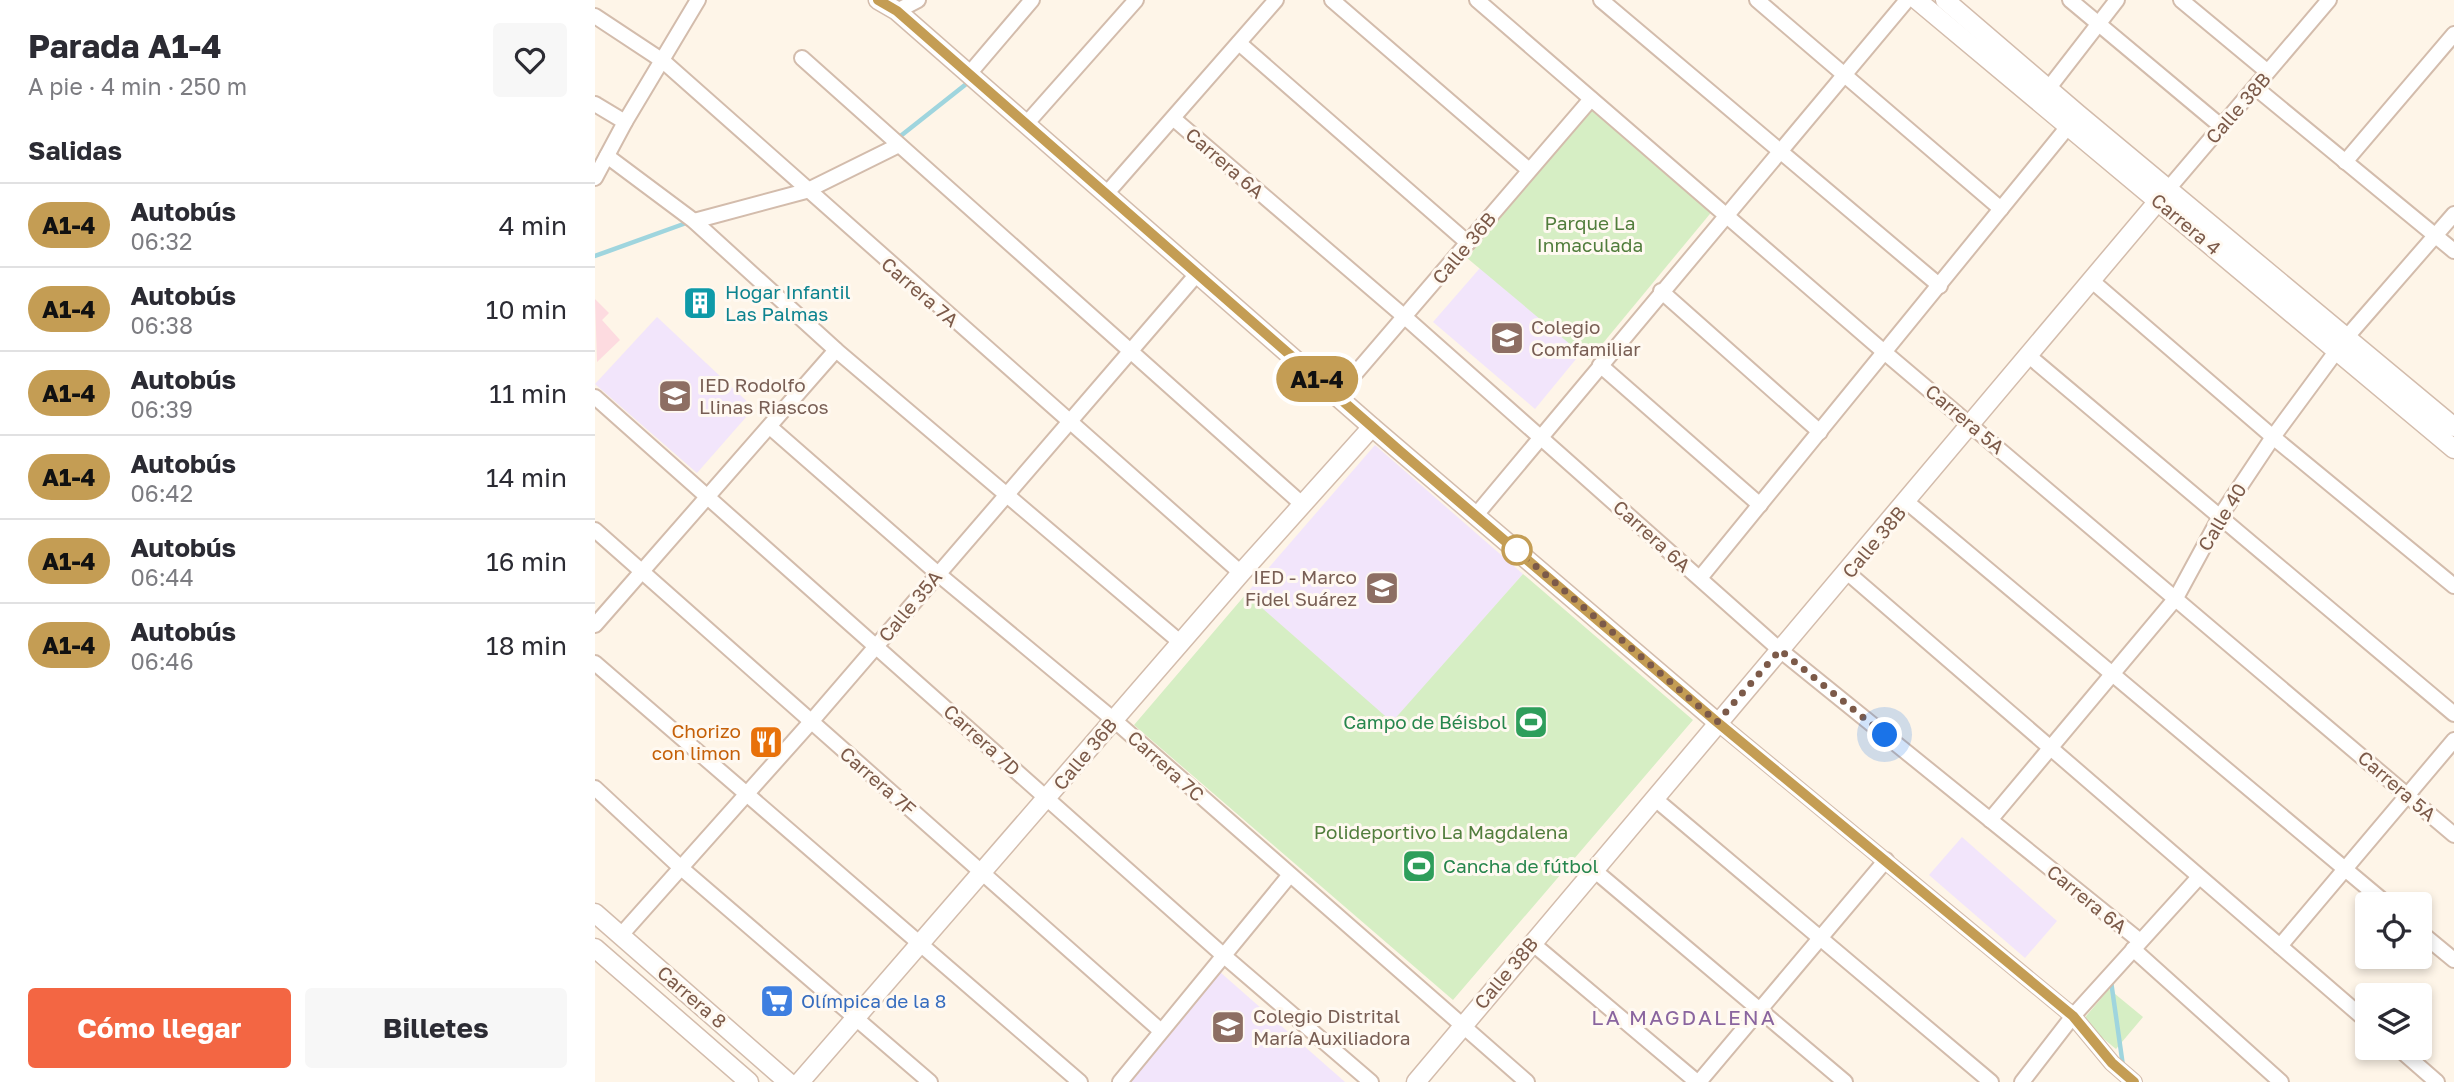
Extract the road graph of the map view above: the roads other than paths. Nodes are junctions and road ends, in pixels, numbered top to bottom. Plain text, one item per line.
1 (698, 0) edge
2 (878, 0) edge
3 (918, 0) edge
4 (1032, 0) edge
5 (1136, 0) edge
6 (1276, 0) edge
7 (1332, 0) edge
8 (1477, 0) edge
9 (1601, 0) edge
10 (1757, 0) edge
11 (1907, 0) edge
12 (1917, 0) edge
13 (1945, 0) edge
14 (2070, 0) edge
15 (2117, 0) edge
16 (2181, 0) edge
17 (2329, 0) edge
18 (897, 11) junction
19 (595, 16) edge
20 (2099, 24) junction
21 (2454, 34) edge
22 (1238, 43) junction
23 (802, 58) dead end
24 (663, 61) junction
25 (2263, 68) dead end
26 (969, 74) junction
27 (1846, 75) junction
28 (2256, 88) junction
29 (2048, 89) junction
30 (1591, 99) junction
31 (595, 104) edge
32 (1174, 119) junction
33 (2073, 121) junction
34 (625, 122) junction
35 (2216, 122) dead end
36 (1027, 123) junction
37 (897, 146) junction
38 (1779, 151) junction
39 (607, 156) junction
40 (2345, 162) junction
41 (1529, 170) junction
42 (595, 178) edge
43 (806, 191) junction
44 (1107, 193) junction
45 (2164, 195) junction
46 (2001, 209) junction
47 (1725, 213) junction
48 (2454, 214) edge
49 (694, 221) junction
50 (2435, 235) junction
51 (1468, 243) junction
52 (2454, 251) edge
53 (1197, 274) junction
54 (2092, 281) junction
55 (1940, 286) junction
56 (1661, 291) junction
57 (1406, 318) junction
58 (2341, 345) junction
59 (836, 351) junction
60 (1883, 351) junction
61 (1131, 353) junction
62 (2029, 356) junction
63 (1600, 365) junction
64 (1336, 396) junction
65 (595, 397) edge
66 (1070, 424) junction
67 (1972, 424) junction
68 (770, 426) junction
69 (1372, 427) junction
70 (1820, 432) junction
71 (2452, 436) edge
72 (1541, 437) junction
73 (2273, 437) junction
74 (709, 495) junction
75 (1005, 497) junction
76 (1907, 502) junction
77 (1303, 505) junction
78 (1760, 505) junction
79 (1476, 515) junction
80 (2221, 515) junction
81 (595, 530) edge
82 (641, 572) junction
83 (937, 573) junction
84 (1241, 573) junction
85 (1848, 573) junction
86 (1699, 578) junction
87 (2454, 586) edge
88 (2176, 598) junction
89 (595, 625) edge
90 (1180, 642) junction
91 (877, 645) junction
92 (1780, 650) junction
93 (595, 663) edge
94 (2114, 675) junction
95 (2454, 714) edge
96 (1114, 720) junction
97 (1717, 722) junction
98 (810, 723) junction
99 (2454, 740) edge
100 (2051, 749) junction
101 (595, 788) edge
102 (2407, 793) junction
103 (745, 796) junction
104 (1654, 798) junction
105 (1047, 799) junction
106 (1990, 820) junction
107 (2454, 835) edge
108 (1886, 860) junction
109 (680, 867) junction
110 (2345, 868) junction
111 (1594, 870) junction
112 (983, 872) junction
113 (1289, 876) junction
114 (2199, 877) junction
115 (2373, 892) edge
116 (595, 913) edge
117 (621, 935) junction
118 (1819, 938) junction
119 (2432, 942) edge
120 (1532, 943) junction
121 (919, 944) junction
122 (2136, 945) junction
123 (2280, 946) junction
124 (595, 948) edge
125 (1223, 955) junction
126 (2454, 960) edge
127 (1760, 1009) junction
128 (2355, 1011) edge
129 (854, 1016) junction
130 (2073, 1016) junction
131 (1462, 1025) junction
132 (1161, 1031) junction
133 (2412, 1060) edge
134 (749, 1082) edge
135 (788, 1082) edge
136 (800, 1082) edge
137 (930, 1082) edge
138 (1080, 1082) edge
139 (1120, 1082) edge
140 (1371, 1082) edge
141 (1416, 1082) edge
142 (1527, 1082) edge
143 (1698, 1082) edge
144 (1845, 1082) edge
145 (1991, 1082) edge
146 (2022, 1082) edge
147 (2134, 1082) edge
148 (2281, 1082) edge
149 (2437, 1082) edge

1 - 24 street
2 - 18 street
3 - 18 street
4 - 26 street
5 - 36 street
6 - 22 street
7 - 41 street
8 - 30 street, Carrera 5A
9 - 38 street
10 - 27 street
11 - 27 street
12 - 33 street, Carrera 4
13 - 29 street, Carrera 4
14 - 20 street
15 - 20 street
16 - 25 street
17 - 28 street, Calle 38B
18 - 26 street
19 - 24 street, Carrera 7A
20 - 29 street
20 - 35 street
21 - 40 street
22 - 32 street
22 - 51 street
23 - 37 street
24 - 34 street
24 - 43 street, Carrera 7A
26 - 36 street
27 - 38 street
27 - 46 street
28 - 40 street
28 - 45 street, Calle 38B
29 - 33 street, Carrera 4
30 - 41 street, Calle 36B
30 - 47 street, Carrera 5A
31 - 34 street
32 - 44 street
32 - 57 street, Carrera 6A
33 - 45 street, Carrera 4
33 - 46 street
34 - 39 street
36 - 44 street
37 - 43 street
37 - 61 street
38 - 47 street
38 - 55 street
39 - 42 street
39 - 49 street
40 - 50 street
41 - 51 street, Calle 36B
43 - 49 street
43 - 66 street, Carrera 7A
44 - 53 street
45 - 54 street, Calle 38B
45 - 58 street, Carrera 4
46 - 55 street
47 - 56 street
47 - 60 street, Carrera 5A
48 - 50 street, Calle 40
49 - 59 street
50 - 52 street
50 - 58 street, Calle 40
51 - 57 street, Calle 36B
53 - 61 street, Calle 35A
53 - 64 street
54 - 62 street, Calle 38B
54 - 73 street
55 - 60 street
56 - 63 street
56 - 70 street
57 - 64 street, Calle 36B
57 - 72 street, Carrera 6A
58 - 71 street, Carrera 4
58 - 73 street, Calle 40
59 - 68 street
59 - 75 street
60 - 67 street, Carrera 5A
60 - 70 street
61 - 66 street, Calle 35A
61 - 77 street
62 - 67 street, Calle 38B
62 - 80 street
63 - 72 street
63 - 78 street
64 - 69 street
65 - 74 street, Carrera 7D
66 - 75 street, Calle 35A
66 - 84 street, Carrera 7A
67 - 76 street, Calle 38B
67 - 88 street, Carrera 5A
68 - 74 street
68 - 83 street, Carrera 7C
69 - 77 street, Calle 36B
69 - 79 street
70 - 78 street
72 - 79 street
72 - 86 street, Carrera 6A
73 - 80 street, Calle 40
73 - 87 street
74 - 82 street
74 - 91 street, Carrera 7D
75 - 83 street, Calle 35A
75 - 90 street
76 - 85 street, Calle 38B
76 - 94 street
77 - 84 street, Calle 36B
78 - 86 street
79 - 97 street
80 - 88 street, Calle 40
80 - 95 street
81 - 82 street, Carrera 7F
82 - 89 street
82 - 98 street, Carrera 7F
83 - 91 street, Calle 35A
83 - 96 street, Carrera 7C
84 - 90 street, Calle 36B
85 - 92 street, Calle 38B
85 - 100 street
86 - 92 street, Carrera 6A
88 - 94 street, Calle 40
88 - 102 street, Carrera 5A
90 - 96 street, Calle 36B
91 - 98 street, Calle 35A
91 - 105 street, Carrera 7D
92 - 97 street, Calle 38B
92 - 106 street, Carrera 6A
93 - 103 street
94 - 100 street, Calle 40
94 - 110 street
96 - 105 street, Calle 36B
96 - 113 street, Carrera 7C
97 - 104 street, Calle 38B
97 - 108 street
98 - 103 street, Calle 35A
98 - 112 street, Carrera 7F
99 - 102 street
100 - 106 street, Calle 40
100 - 114 street
101 - 109 street
102 - 107 street, Carrera 5A
102 - 110 street
103 - 109 street, Calle 35A
103 - 121 street
104 - 111 street, Calle 38B
104 - 118 street
105 - 112 street, Calle 36B
105 - 125 street, Carrera 7D
106 - 122 street, Carrera 6A
108 - 118 street
108 - 130 street
109 - 117 street, Calle 35A
109 - 129 street
110 - 115 street
110 - 123 street
111 - 120 street, Calle 38B
111 - 127 street
112 - 121 street, Calle 36B
112 - 132 street, Carrera 7F
113 - 125 street
113 - 131 street, Carrera 7C
114 - 122 street
114 - 123 street
116 - 117 street, Carrera 8
117 - 135 street, Carrera 8
118 - 127 street
118 - 145 street
119 - 126 street
120 - 131 street, Calle 38B
120 - 143 street
121 - 129 street, Calle 36B
121 - 138 street
122 - 130 street
122 - 148 street, Carrera 6A
123 - 128 street
124 - 134 street, Carrera 8
125 - 132 street
125 - 140 street, Carrera 7D
127 - 143 street
127 - 144 street
129 - 136 street, Calle 36B
129 - 137 street
130 - 146 street
130 - 147 street
131 - 141 street, Calle 38B
131 - 142 street, Carrera 7C
132 - 139 street
133 - 149 street

